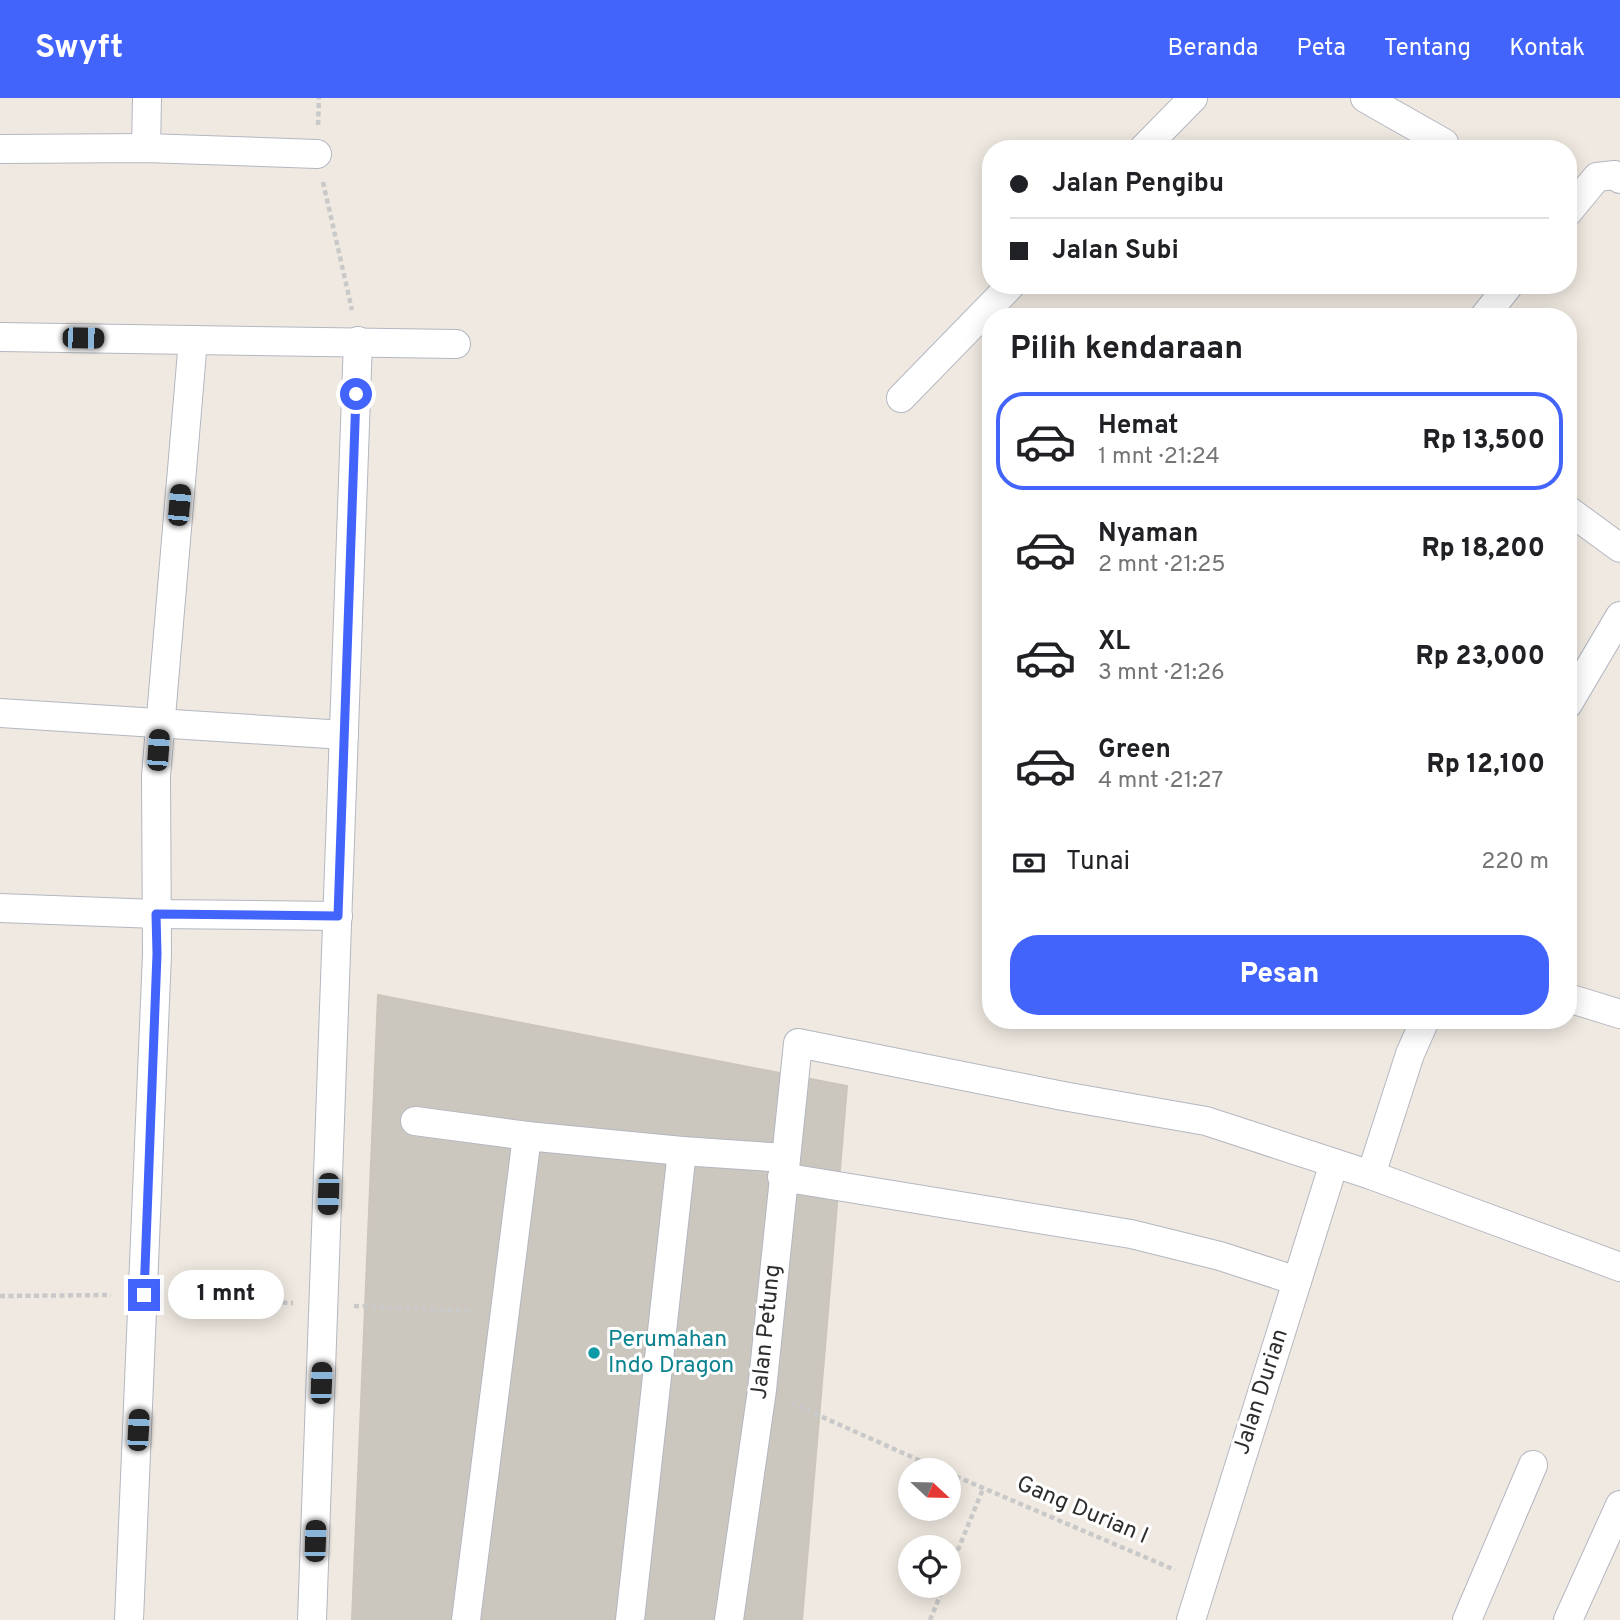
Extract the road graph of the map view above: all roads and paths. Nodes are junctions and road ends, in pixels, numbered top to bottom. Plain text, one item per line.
1 (147, 98) edge
2 (319, 98) edge
3 (1193, 98) edge
4 (1365, 98) edge
5 (1152, 140) edge
6 (1439, 140) edge
7 (146, 148) junction
8 (0, 149) edge
9 (317, 154) junction
10 (1620, 179) edge
11 (1577, 201) edge
12 (1002, 294) edge
13 (1502, 294) edge
14 (989, 308) edge
15 (1491, 308) edge
16 (982, 315) edge
17 (0, 337) edge
18 (193, 340) junction
19 (358, 341) junction
20 (456, 344) dead end
21 (901, 398) dead end
22 (1577, 517) edge
23 (1620, 548) edge
24 (1620, 616) edge
25 (1577, 689) edge
26 (0, 713) edge
27 (159, 725) junction
28 (344, 735) junction
29 (0, 908) edge
30 (156, 914) junction
31 (338, 916) junction
32 (1577, 1001) edge
33 (1620, 1014) edge
34 (1421, 1029) edge
35 (415, 1121) dead end
36 (527, 1136) junction
37 (682, 1152) junction
38 (1335, 1163) junction
39 (783, 1167) junction
40 (1371, 1175) junction
41 (1620, 1267) edge
42 (1297, 1281) junction
43 (325, 1304) junction
44 (505, 1312) junction
45 (762, 1390) junction
46 (914, 1458) edge
47 (1533, 1465) dead end
48 (961, 1480) edge
49 (982, 1489) junction
50 (1620, 1505) edge
51 (961, 1542) edge
52 (1202, 1581) junction
53 (939, 1598) edge
54 (129, 1620) edge
55 (312, 1620) edge
56 (466, 1620) edge
57 (630, 1620) edge
58 (729, 1620) edge
59 (930, 1620) edge
60 (1191, 1620) edge
61 (1467, 1620) edge
62 (1568, 1620) edge

1 - 7 street
2 - 9 path
3 - 5 street
4 - 6 street
7 - 8 street
7 - 9 street
9 - 19 path
10 - 11 street
12 - 14 street
13 - 15 street
16 - 21 street
17 - 18 street
18 - 19 street
18 - 27 street
19 - 20 street
19 - 28 street
22 - 23 street
24 - 25 street
26 - 27 street
27 - 28 street
27 - 30 street
28 - 31 street
29 - 30 street
30 - 31 street
30 - 54 street
31 - 43 street
32 - 33 street
34 - 40 street
35 - 36 street
36 - 37 street
36 - 44 street
37 - 39 street
37 - 57 street
38 - 39 street, Jalan Petung
38 - 40 street
38 - 42 street, Jalan Durian
39 - 42 street
39 - 45 street, Jalan Petung
40 - 41 street
42 - 52 street, Jalan Durian
43 - 44 path
43 - 55 street
44 - 56 street
45 - 46 path
45 - 58 street, Jalan Petung
47 - 61 street
48 - 49 path, Gang Durian I
49 - 51 path
49 - 52 path, Gang Durian I
50 - 62 street
52 - 60 street, Jalan Durian
53 - 59 path

